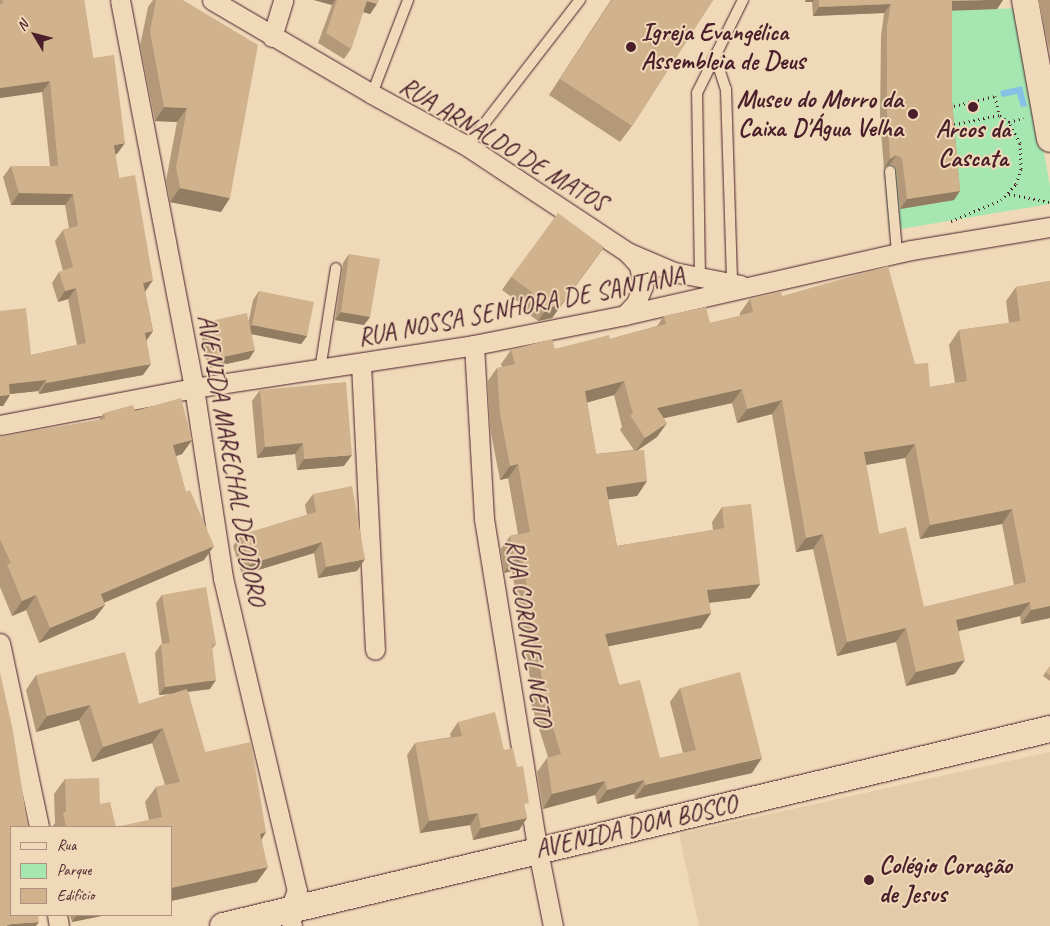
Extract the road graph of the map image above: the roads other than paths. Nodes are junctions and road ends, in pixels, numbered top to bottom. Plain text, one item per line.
1 (120, 0) edge
2 (212, 0) edge
3 (283, 0) edge
4 (408, 0) edge
5 (580, 0) edge
6 (743, 0) edge
7 (1025, 0) edge
8 (272, 37) junction
9 (715, 56) junction
10 (1045, 90) edge
11 (372, 94) junction
12 (1050, 139) edge
13 (468, 146) junction
14 (890, 171) edge
15 (1050, 227) edge
16 (627, 252) junction
17 (897, 253) junction
18 (336, 268) dead end
19 (700, 278) junction
20 (732, 284) junction
21 (754, 286) junction
22 (626, 315) junction
23 (474, 345) junction
24 (361, 364) junction
25 (320, 370) junction
26 (194, 388) junction
27 (0, 425) edge
28 (0, 643) edge
29 (375, 650) dead end
30 (1050, 729) edge
31 (38, 826) edge
32 (538, 851) junction
33 (290, 919) edge
34 (223, 926) edge
35 (554, 926) edge

1 - 26 street, AVENIDA MARECHAL DEODORO
2 - 8 street, RUA ARNALDO DE MATOS
3 - 8 street
4 - 11 lane
5 - 13 lane
6 - 9 lane
7 - 10 main road
8 - 11 street, RUA ARNALDO DE MATOS
9 - 19 lane
9 - 20 lane
10 - 12 main road
11 - 13 street, RUA ARNALDO DE MATOS
13 - 16 street, RUA ARNALDO DE MATOS
14 - 17 lane
15 - 17 street, RUA NOSSA SENHORA DE SANTANA
16 - 19 street, RUA ARNALDO DE MATOS
16 - 22 street
17 - 21 street, RUA NOSSA SENHORA DE SANTANA
18 - 25 lane
19 - 20 street, RUA ARNALDO DE MATOS
20 - 21 street, RUA ARNALDO DE MATOS
21 - 22 street, RUA NOSSA SENHORA DE SANTANA
22 - 23 street, RUA NOSSA SENHORA DE SANTANA
23 - 24 street, RUA NOSSA SENHORA DE SANTANA
23 - 32 street, RUA CORONEL NETO
24 - 25 street, RUA NOSSA SENHORA DE SANTANA
24 - 29 street
25 - 26 street, RUA NOSSA SENHORA DE SANTANA
26 - 27 street, RUA NOSSA SENHORA DE SANTANA
26 - 33 street, AVENIDA MARECHAL DEODORO
28 - 31 street
30 - 32 main road, AVENIDA DOM BOSCO
32 - 33 main road, AVENIDA DOM BOSCO
32 - 35 street, RUA CORONEL NETO
33 - 34 main road, AVENIDA DOM BOSCO

